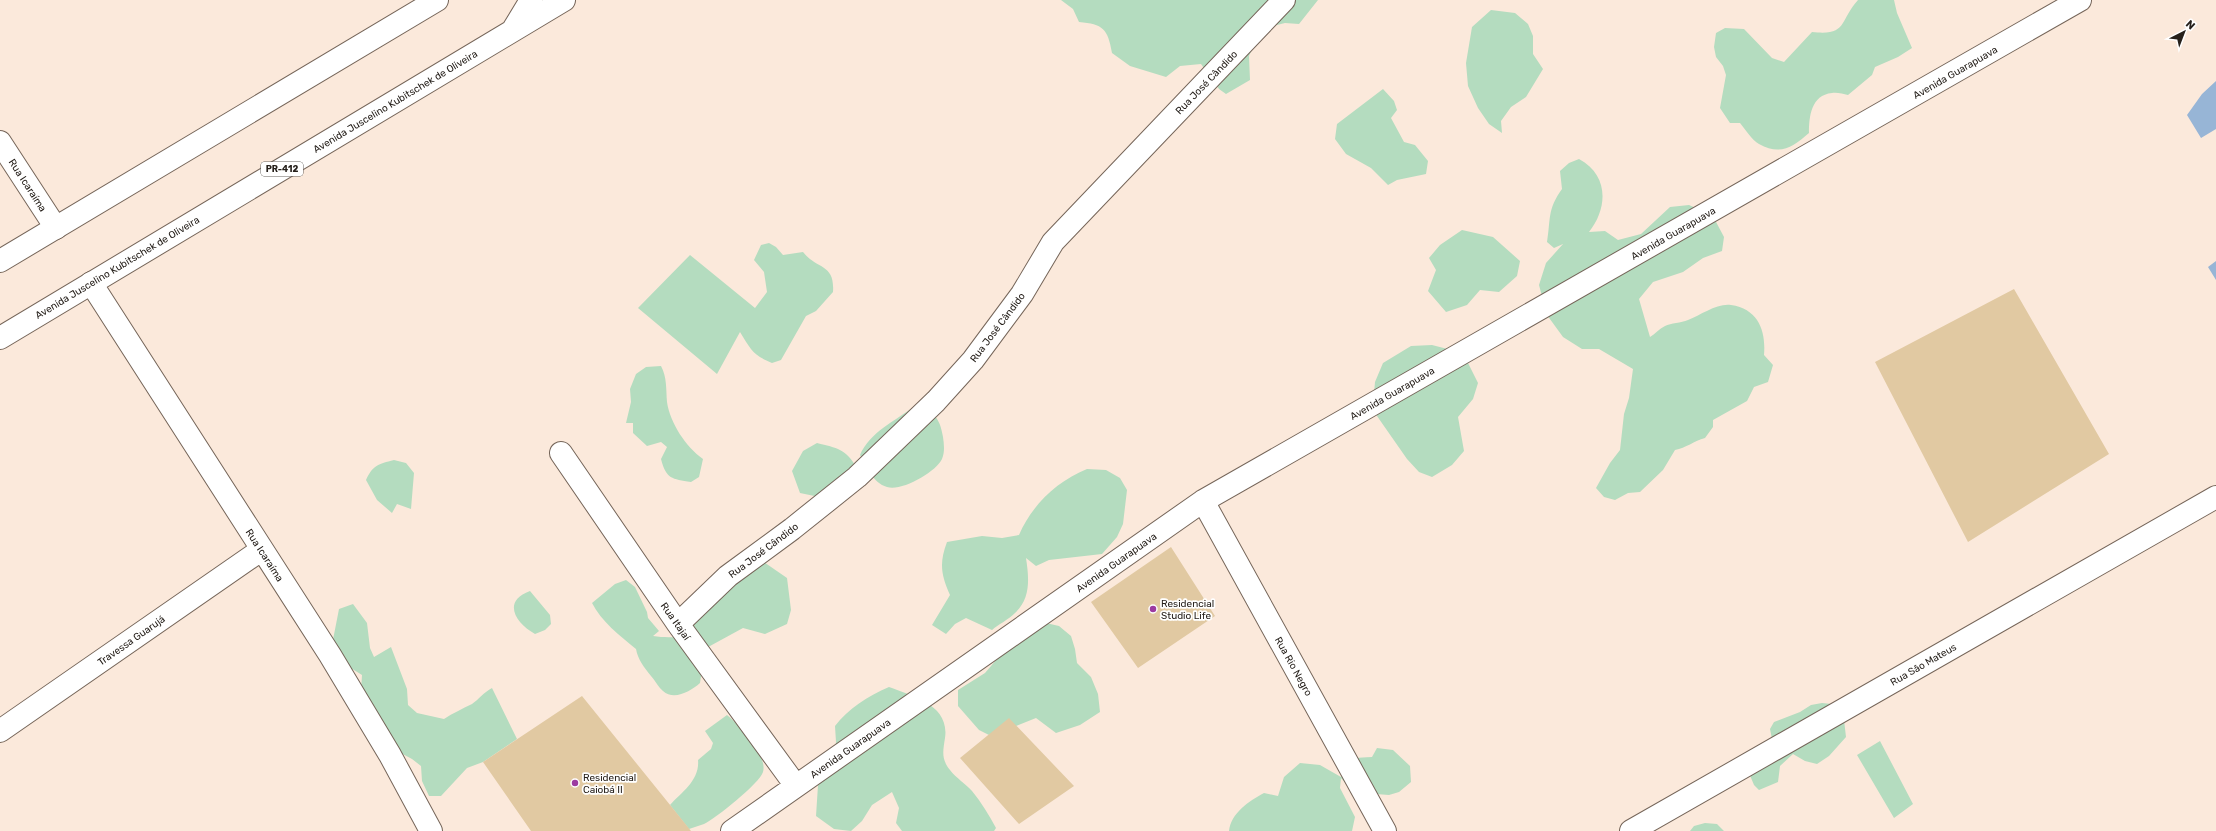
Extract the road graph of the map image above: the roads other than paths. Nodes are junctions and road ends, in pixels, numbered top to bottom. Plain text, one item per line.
1 (437, 0) edge
2 (531, 0) edge
3 (564, 0) edge
4 (1284, 0) edge
5 (2080, 0) edge
6 (512, 31) junction
7 (0, 142) edge
8 (56, 228) junction
9 (0, 261) edge
10 (91, 283) junction
11 (0, 338) edge
12 (561, 453) dead end
13 (2216, 497) edge
14 (1203, 501) junction
15 (261, 550) junction
16 (678, 624) junction
17 (0, 731) edge
18 (796, 786) junction
19 (431, 831) edge
20 (732, 831) edge
21 (1385, 831) edge
22 (1631, 831) edge

1 - 8 street
2 - 6 street
3 - 6 street, Avenida Juscelino Kubitschek de Oliveira / PR-412
4 - 16 street, Rua José Cândido
5 - 14 street, Avenida Guarapuava
6 - 10 street, Avenida Juscelino Kubitschek de Oliveira / PR-412
7 - 8 street, Rua Icaraíma
8 - 9 street
10 - 11 street, Avenida Juscelino Kubitschek de Oliveira / PR-412
10 - 15 street, Rua Icaraíma
12 - 16 street, Rua Itajaí
13 - 22 street, Rua São Mateus
14 - 18 street, Avenida Guarapuava
14 - 21 street, Rua Rio Negro
15 - 17 street, Travessa Guarujá
15 - 19 street, Rua Icaraíma
16 - 18 street, Rua Itajaí
18 - 20 street, Avenida Guarapuava

